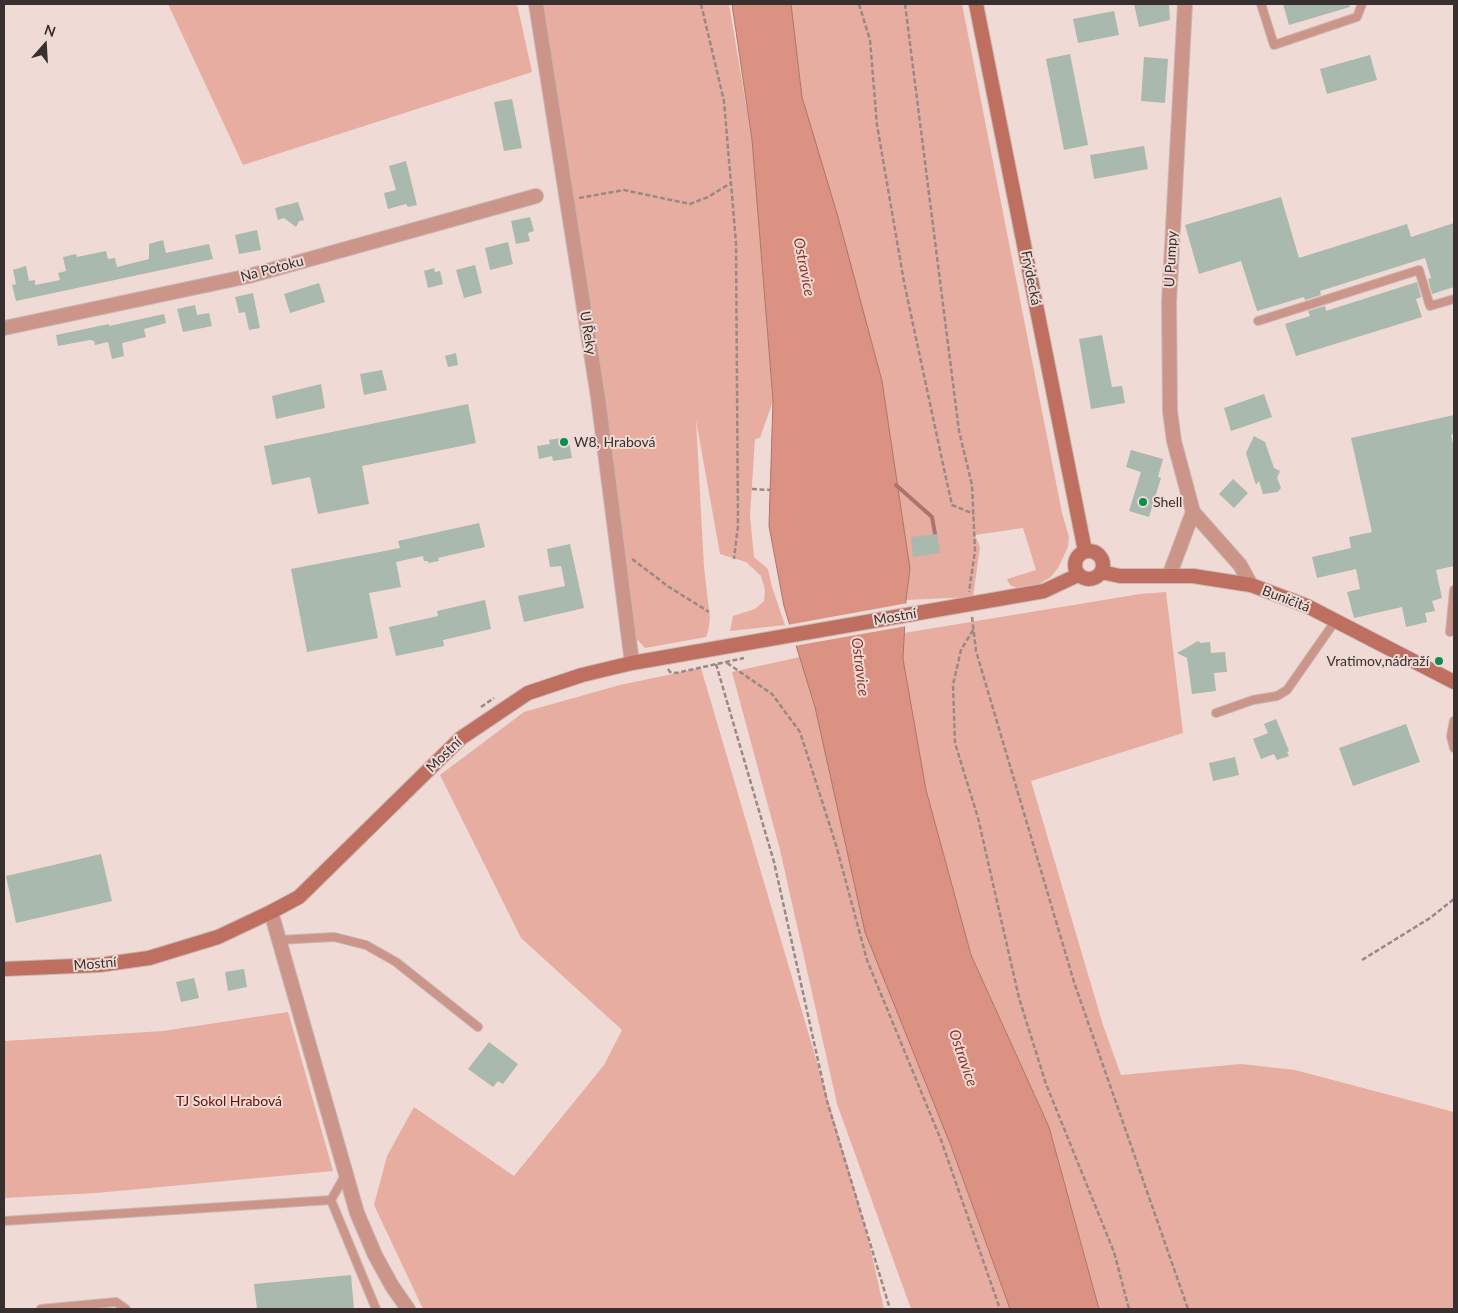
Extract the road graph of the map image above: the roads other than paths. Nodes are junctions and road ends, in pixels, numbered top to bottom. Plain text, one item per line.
1 (536, 4) edge
2 (976, 4) edge
3 (1185, 4) edge
4 (1261, 4) edge
5 (1362, 4) edge
6 (536, 196) dead end
7 (1454, 299) edge
8 (1258, 322) dead end
9 (4, 328) edge
10 (1193, 512) junction
11 (1085, 551) junction
12 (1101, 572) junction
13 (1078, 575) junction
14 (1169, 576) junction
15 (1251, 586) junction
16 (1454, 590) edge
17 (1336, 620) junction
18 (1450, 632) dead end
19 (632, 664) junction
20 (1454, 682) edge
21 (1216, 713) dead end
22 (1454, 721) edge
23 (1454, 748) edge
24 (271, 912) junction
25 (279, 940) junction
26 (4, 970) edge
27 (478, 1027) dead end
28 (346, 1174) junction
29 (331, 1200) junction
30 (4, 1221) edge
31 (41, 1309) edge
32 (126, 1309) edge
33 (376, 1309) edge
34 (408, 1309) edge

1 - 19 street, U Řeky
2 - 11 main road, Frýdecká
3 - 10 street, U Pumpy
4 - 5 lane
6 - 9 street, Na Potoku
7 - 8 lane
10 - 14 street
10 - 15 street, U Pumpy
11 - 12 main road
11 - 13 main road
12 - 13 main road
12 - 14 main road, Buničitá
13 - 19 main road, Mostní
14 - 15 main road, Buničitá
15 - 17 main road, Buničitá
16 - 18 lane
17 - 20 main road, Buničitá
17 - 21 lane
19 - 24 main road, Mostní
22 - 23 lane
24 - 25 street
24 - 26 main road, Mostní
25 - 27 lane
25 - 28 street
28 - 29 lane
28 - 34 street
29 - 30 lane
29 - 33 lane
31 - 32 lane

